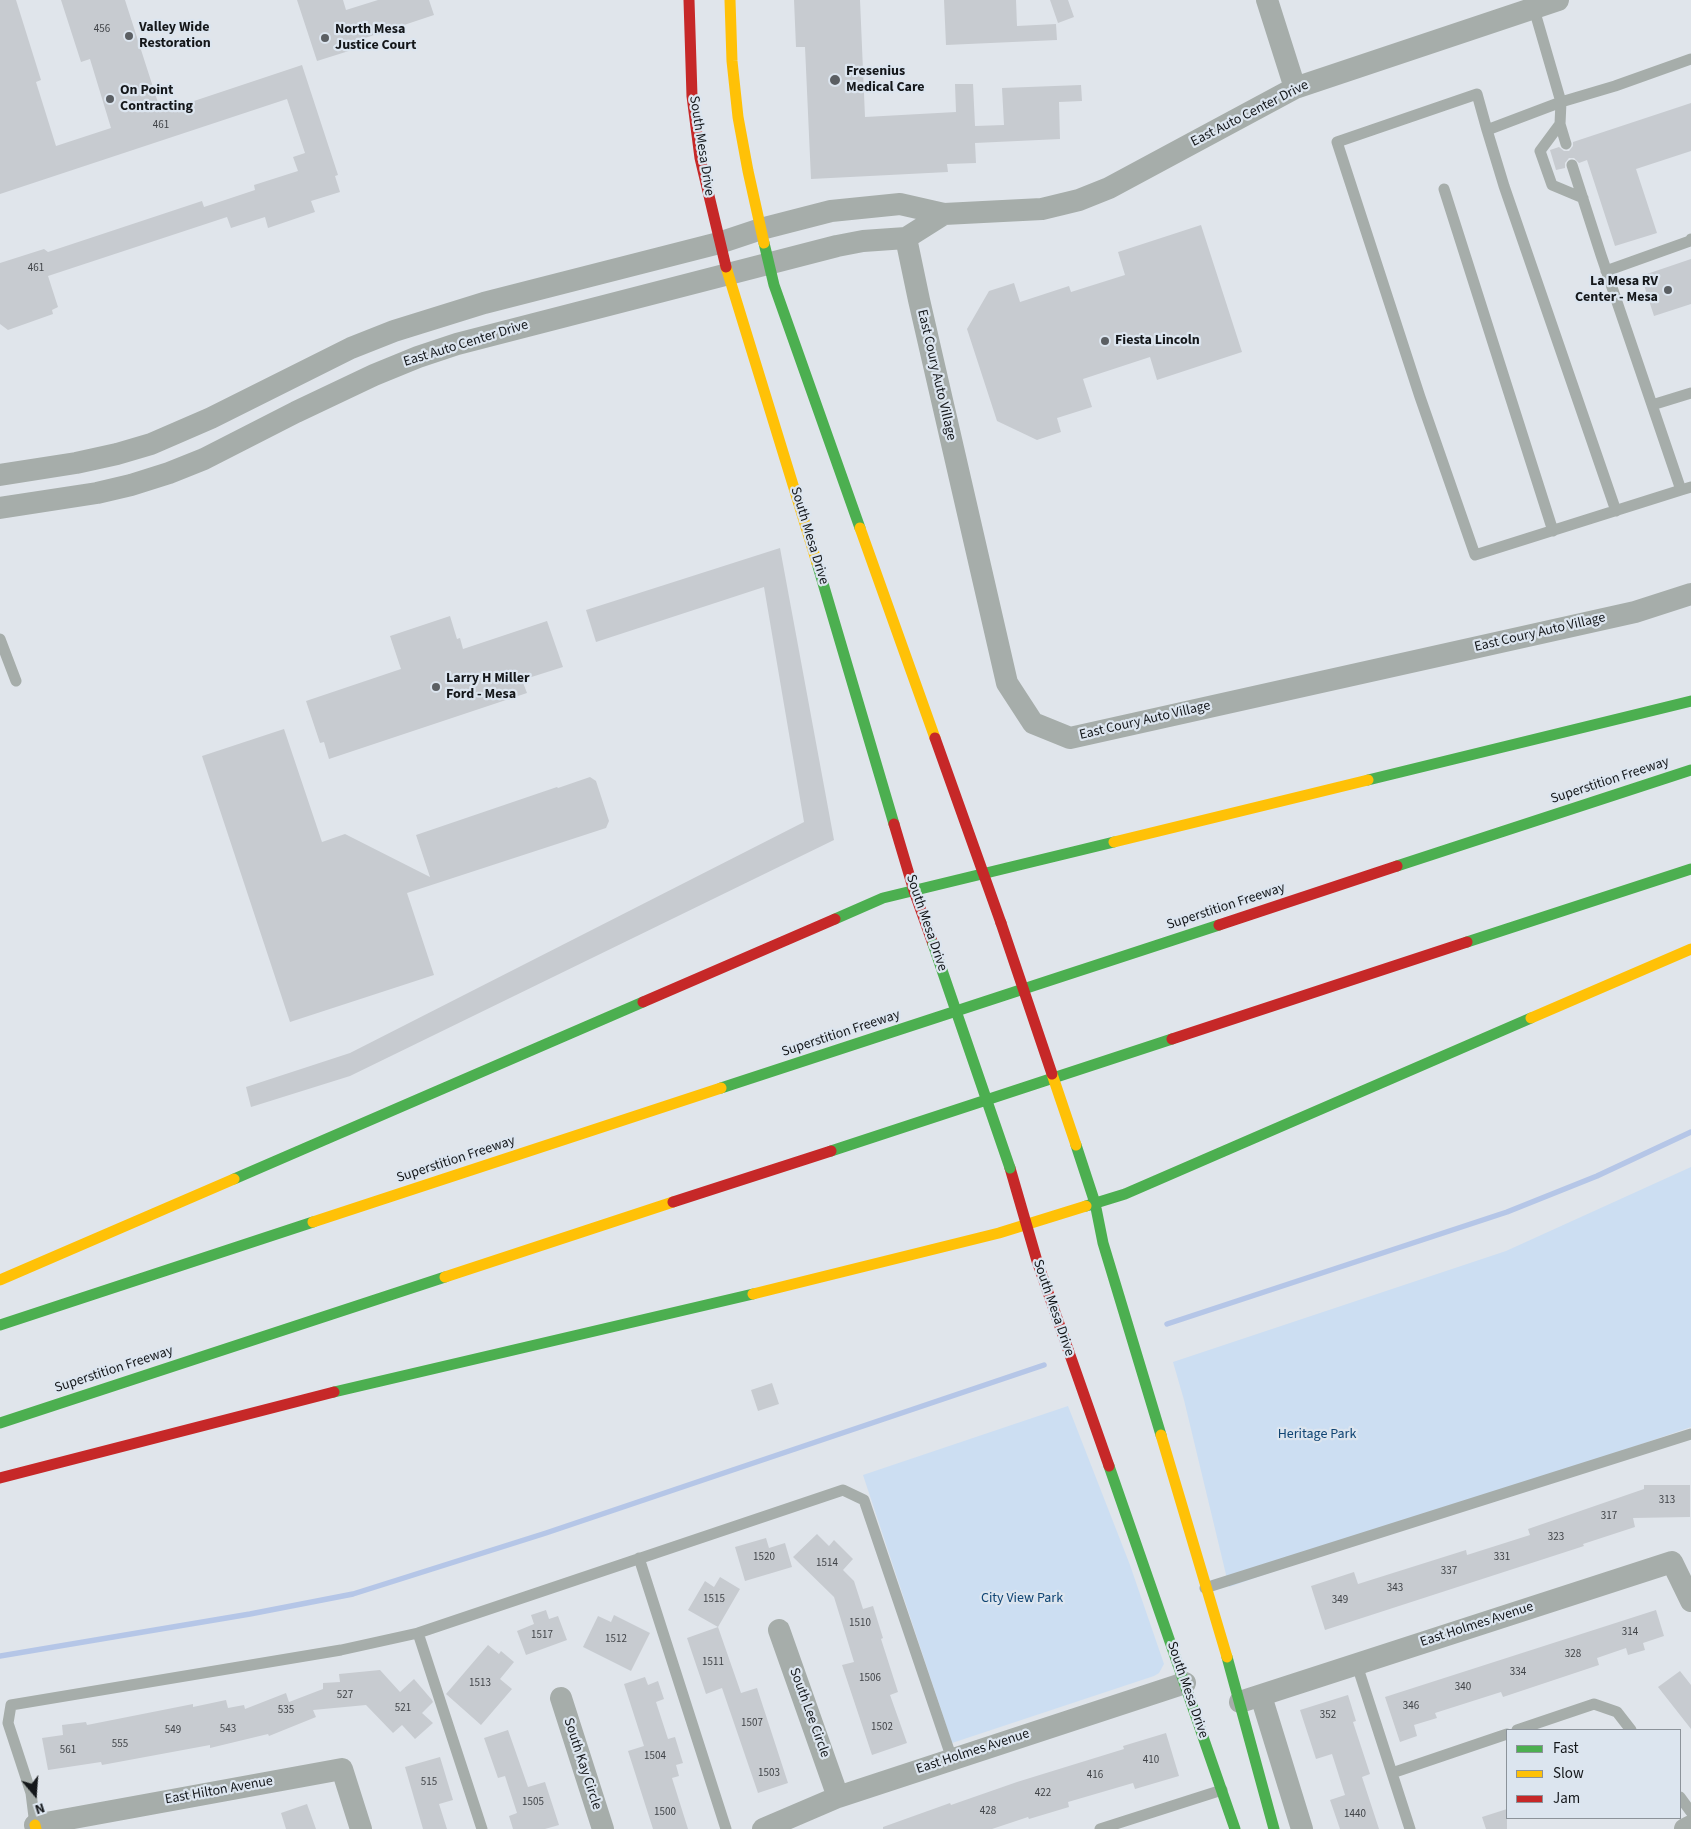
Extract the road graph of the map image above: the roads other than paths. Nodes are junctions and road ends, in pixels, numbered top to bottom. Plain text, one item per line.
1 (689, 0) edge
2 (730, 0) edge
3 (1266, 0) edge
4 (1558, 0) edge
5 (1534, 9) junction
6 (1691, 59) edge
7 (721, 64) dead end
8 (1295, 88) junction
9 (736, 100) junction
10 (1561, 102) junction
11 (1560, 124) junction
12 (1487, 130) junction
13 (1566, 144) dead end
14 (1572, 165) dead end
15 (1444, 189) dead end
16 (1582, 198) junction
17 (944, 214) junction
18 (761, 229) junction
19 (906, 238) junction
20 (1691, 239) edge
21 (719, 243) junction
22 (769, 262) junction
23 (1606, 271) junction
24 (727, 273) junction
25 (1691, 393) edge
26 (1652, 405) junction
27 (0, 475) edge
28 (1686, 489) edge
29 (0, 508) edge
30 (1616, 511) junction
31 (1553, 530) junction
32 (1691, 594) edge
33 (0, 640) edge
34 (16, 681) dead end
35 (1691, 701) edge
36 (1691, 770) edge
37 (1691, 869) edge
38 (983, 873) junction
39 (914, 891) junction
40 (1691, 949) edge
41 (1095, 1203) junction
42 (1025, 1225) junction
43 (0, 1280) edge
44 (0, 1325) edge
45 (0, 1423) edge
46 (1691, 1434) edge
47 (0, 1478) edge
48 (639, 1558) junction
49 (1205, 1588) junction
50 (1691, 1601) edge
51 (779, 1630) dead end
52 (418, 1633) junction
53 (1357, 1665) junction
54 (1185, 1683) junction
55 (1261, 1696) junction
56 (561, 1698) dead end
57 (1240, 1702) junction
58 (1520, 1729) edge
59 (1630, 1729) edge
60 (1506, 1734) edge
61 (952, 1759) junction
62 (1392, 1772) junction
63 (1222, 1790) junction
64 (838, 1797) junction
65 (1681, 1798) edge
66 (1691, 1812) edge
67 (1691, 1826) edge
68 (35, 1827) edge
69 (361, 1829) edge
70 (482, 1829) edge
71 (603, 1829) edge
72 (726, 1829) edge
73 (763, 1829) edge
74 (1100, 1829) edge
75 (1234, 1829) edge
76 (1274, 1829) edge
77 (1302, 1829) edge
78 (1410, 1829) edge
79 (1685, 1829) edge

1 - 21 main road, South Mesa Drive
2 - 9 main road
3 - 8 street
4 - 5 street, East Auto Center Drive
5 - 8 street, East Auto Center Drive
5 - 10 lane
6 - 10 lane
7 - 9 main road
8 - 17 street, East Auto Center Drive
9 - 18 main road
10 - 11 lane
10 - 12 lane
11 - 13 lane
11 - 16 lane
12 - 30 lane
12 - 31 lane
14 - 16 lane
15 - 31 lane
16 - 23 lane
17 - 18 street, East Auto Center Drive
17 - 19 street, East Auto Center Drive
18 - 21 street, East Auto Center Drive
18 - 22 main road
19 - 22 street, East Auto Center Drive
19 - 32 street, East Coury Auto Village
20 - 23 lane
21 - 24 main road, South Mesa Drive
21 - 27 street, East Auto Center Drive
22 - 24 street, East Auto Center Drive
22 - 38 main road
23 - 26 lane
24 - 29 street, East Auto Center Drive
24 - 39 main road, South Mesa Drive
25 - 26 lane
26 - 28 lane
28 - 30 lane
30 - 31 lane
33 - 34 lane
35 - 38 main road
36 - 44 main road, Superstition Freeway
37 - 45 main road, Superstition Freeway
38 - 39 main road
38 - 41 main road, bridge
39 - 42 main road, South Mesa Drive, bridge
39 - 43 main road
40 - 41 main road
41 - 42 main road
41 - 49 main road
42 - 47 main road
42 - 54 main road, South Mesa Drive
46 - 49 lane
48 - 52 lane
48 - 61 lane
48 - 72 lane
49 - 57 main road
50 - 53 street, East Holmes Avenue
51 - 64 street, South Lee Circle
52 - 68 lane
52 - 70 lane
53 - 55 street, East Holmes Avenue
53 - 62 lane
54 - 61 street, East Holmes Avenue
54 - 63 main road, South Mesa Drive
55 - 57 street, East Holmes Avenue
55 - 77 street
56 - 71 street, South Kay Circle
57 - 76 main road
58 - 59 lane
60 - 62 lane
61 - 64 street, East Holmes Avenue
62 - 78 lane
63 - 74 lane
63 - 75 main road, South Mesa Drive
64 - 73 street, East Holmes Avenue
65 - 66 lane
67 - 79 street
68 - 69 street, East Hilton Avenue

